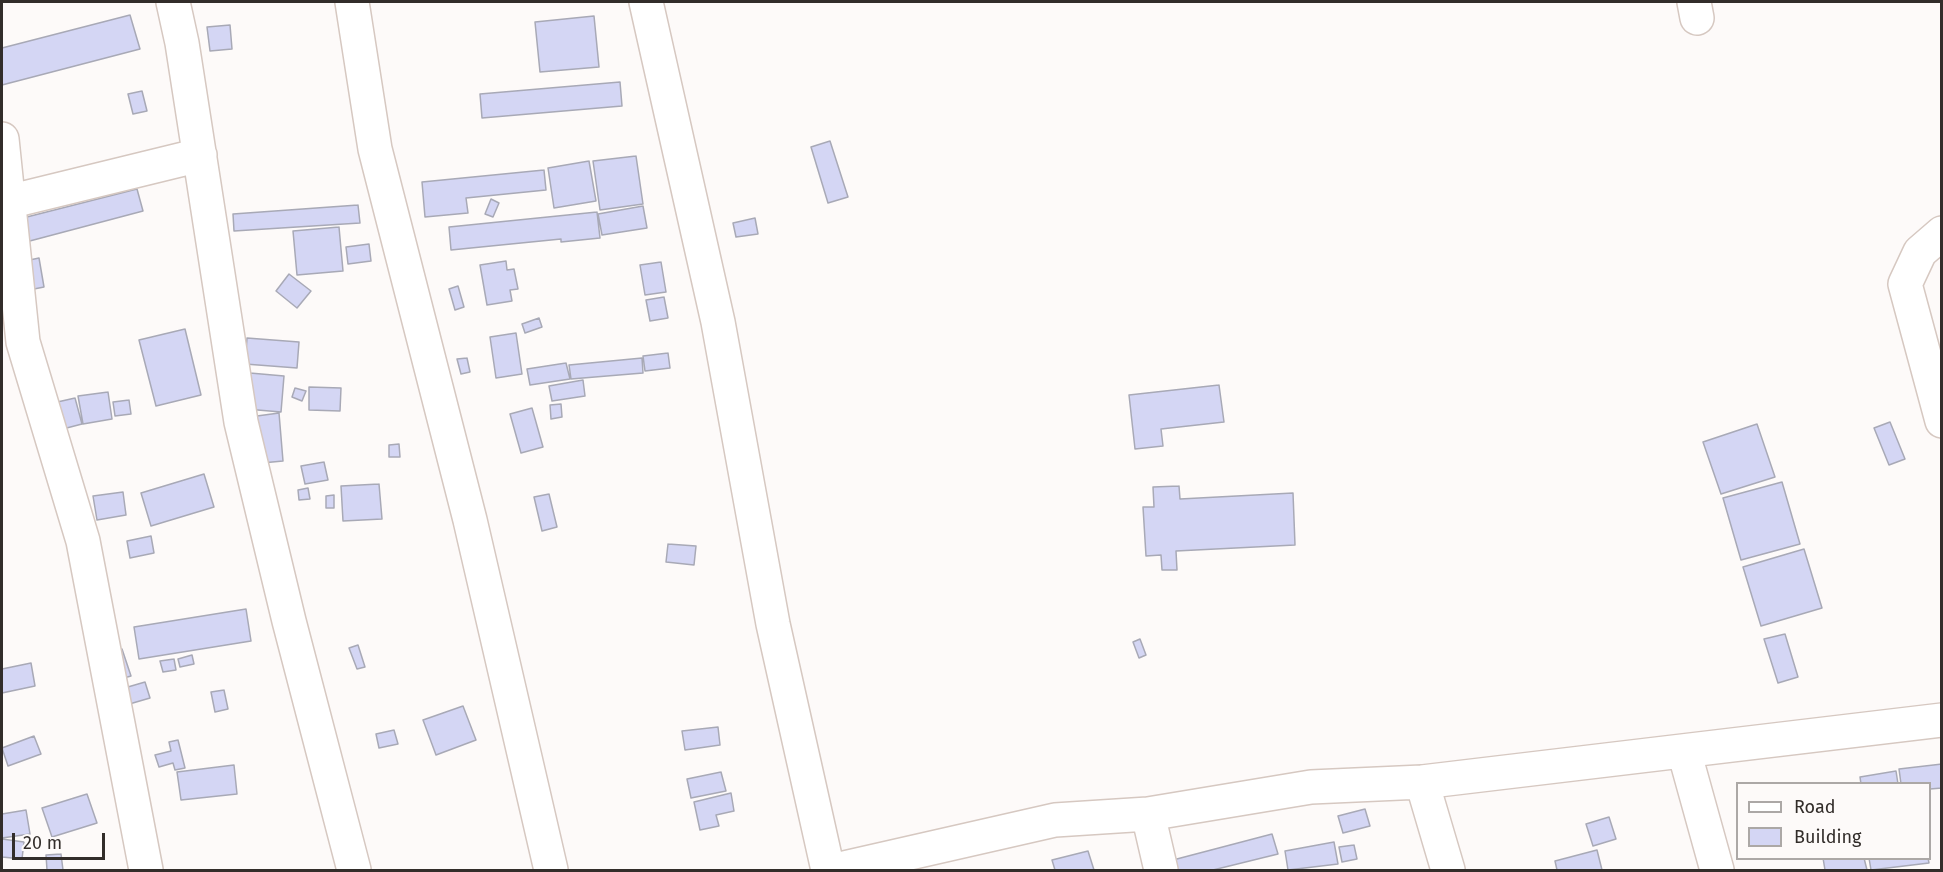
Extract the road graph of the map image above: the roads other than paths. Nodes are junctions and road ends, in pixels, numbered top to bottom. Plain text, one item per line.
1 (173, 2) edge
2 (352, 2) edge
3 (646, 2) edge
4 (2, 139) edge
5 (200, 155) junction
6 (8, 202) junction
7 (1941, 233) edge
8 (1941, 421) edge
9 (1941, 720) edge
10 (1684, 751) junction
11 (1422, 782) junction
12 (1148, 814) junction
13 (146, 870) edge
14 (354, 870) edge
15 (550, 870) edge
16 (828, 870) edge
17 (835, 870) edge
18 (1161, 870) edge
19 (1448, 870) edge
20 (1717, 870) edge

1 - 5 street
2 - 15 street
3 - 16 street
4 - 6 street
5 - 6 street
5 - 14 street
6 - 13 street
7 - 8 street
9 - 10 street
10 - 11 street
10 - 20 street
11 - 12 street
11 - 19 street
12 - 17 street
12 - 18 street

